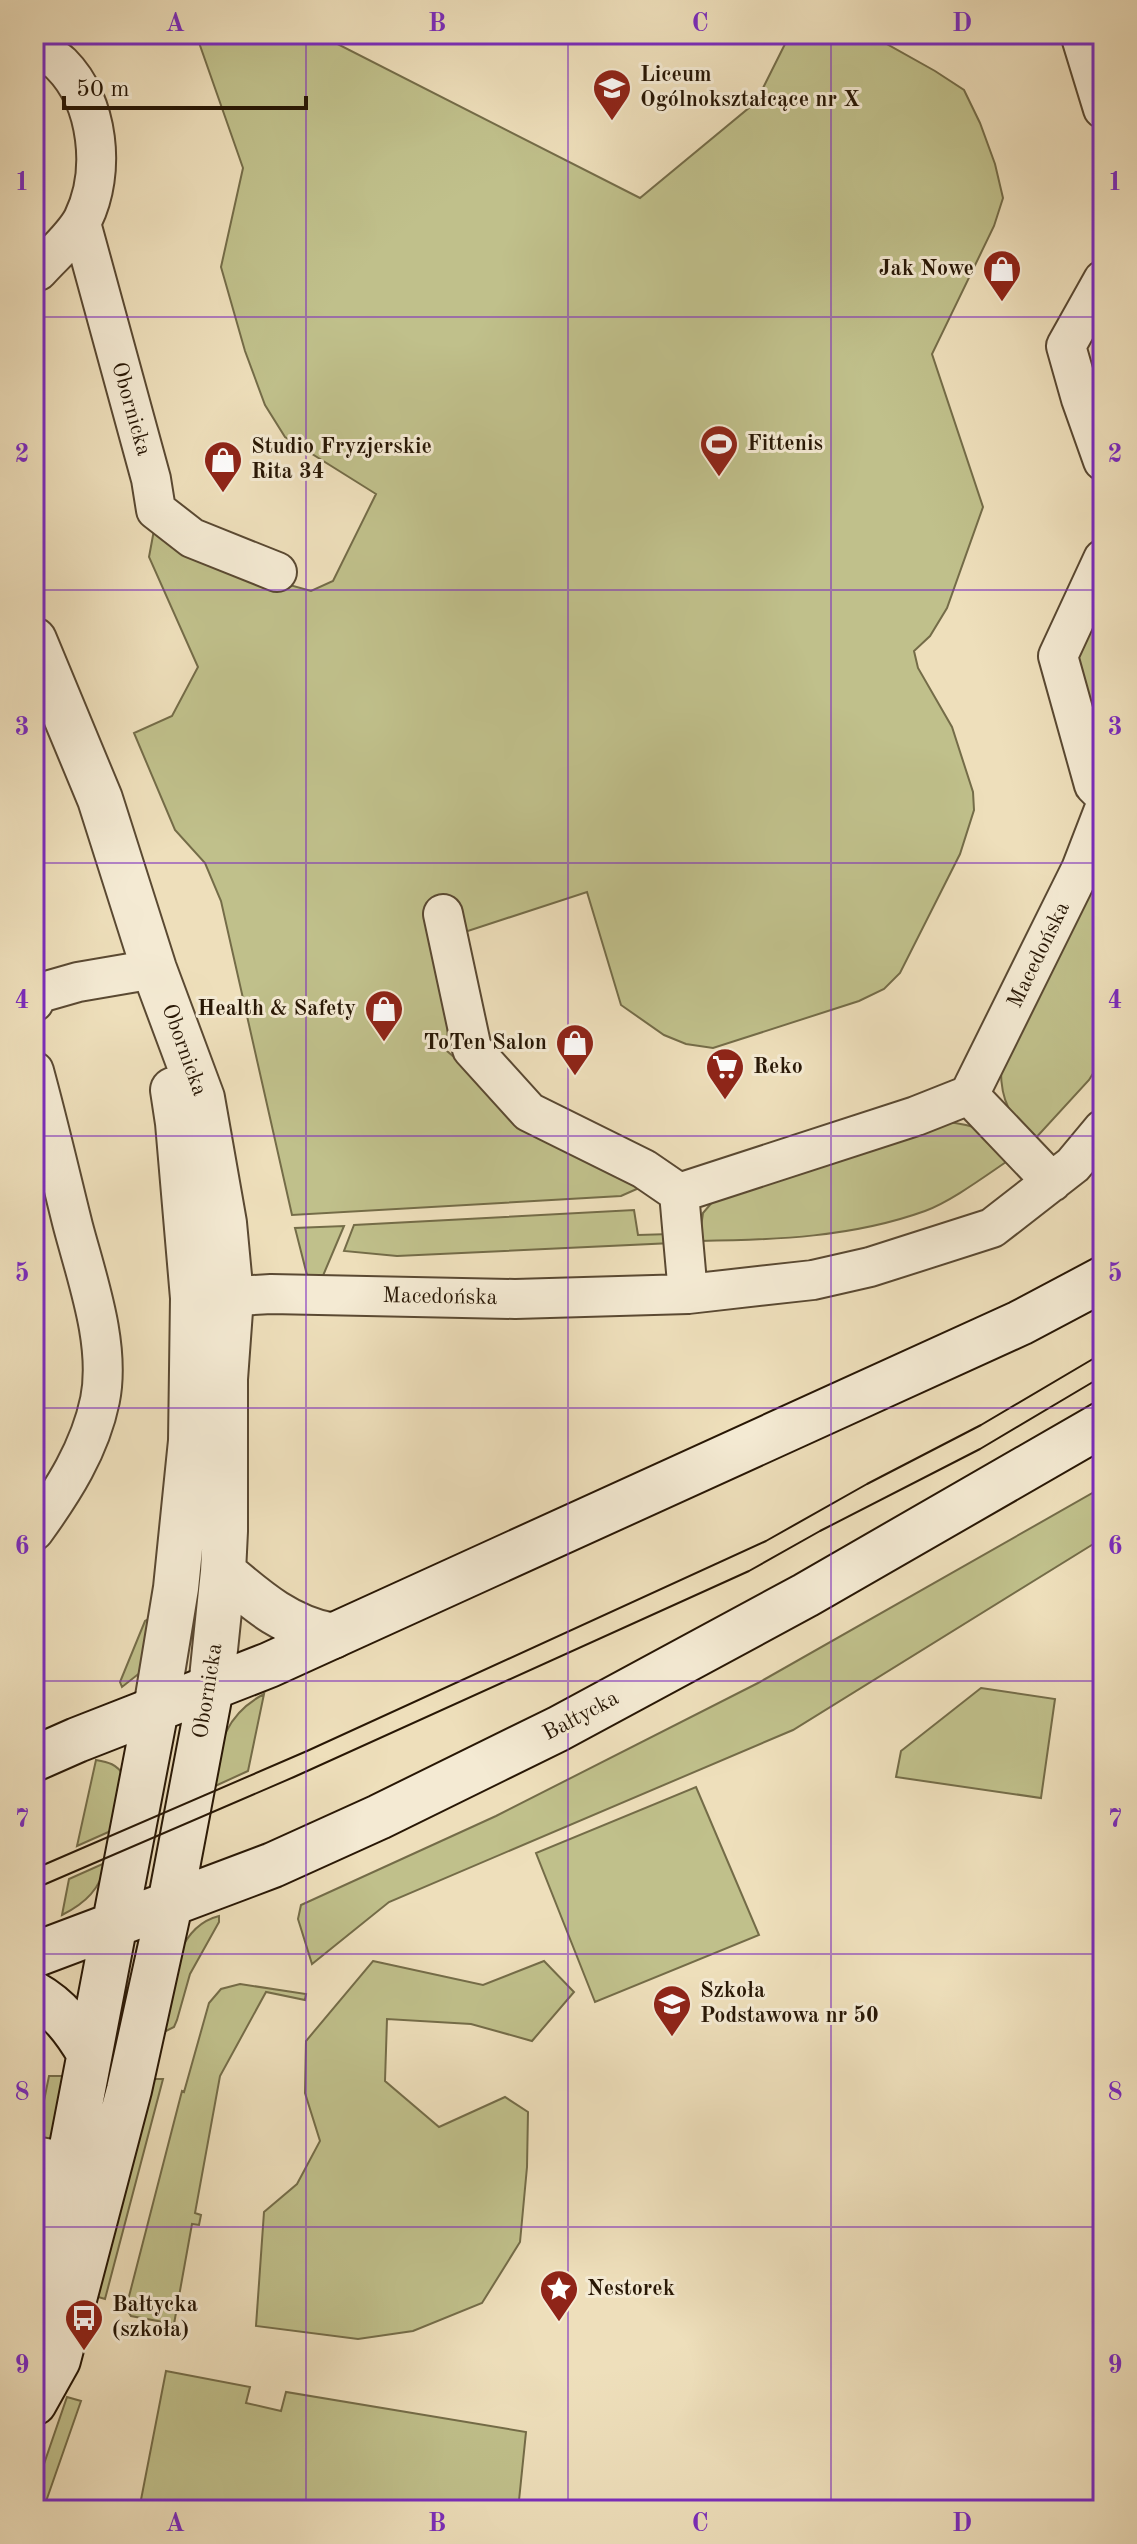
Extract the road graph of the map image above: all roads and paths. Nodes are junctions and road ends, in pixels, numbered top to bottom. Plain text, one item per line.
1 (1080, 34) edge
2 (34, 49) edge
3 (1103, 109) edge
4 (81, 223) junction
5 (38, 271) dead end
6 (1103, 280) edge
7 (1103, 461) edge
8 (1103, 559) edge
9 (277, 572) dead end
10 (34, 640) edge
11 (1103, 794) edge
12 (1103, 812) edge
13 (443, 914) dead end
14 (154, 969) junction
15 (34, 1002) edge
16 (34, 1071) edge
17 (969, 1095) junction
18 (1103, 1129) edge
19 (1052, 1182) junction
20 (679, 1193) junction
21 (1103, 1279) edge
22 (688, 1294) junction
23 (212, 1297) junction
24 (1103, 1424) edge
25 (34, 1531) edge
26 (223, 1572) junction
27 (333, 1636) junction
28 (211, 1688) junction
29 (156, 1709) junction
30 (34, 1759) edge
31 (170, 1904) junction
32 (116, 1924) junction
33 (34, 1955) edge
34 (34, 1994) edge
35 (89, 2053) junction
36 (52, 2159) edge
37 (34, 2332) edge
38 (34, 2403) edge

1 - 3 street
2 - 4 street
4 - 5 street
4 - 9 street, Obornicka
6 - 7 street
8 - 11 street
10 - 14 main road, Obornicka
12 - 17 street, Macedońska
13 - 20 street
14 - 15 street
14 - 23 main road, Obornicka
16 - 25 street
17 - 19 street
17 - 20 street
18 - 19 street, Macedońska
19 - 22 street, Macedońska
20 - 22 street
21 - 27 main road
22 - 23 street, Macedońska
23 - 26 main road, Obornicka
23 - 29 main road, Obornicka
24 - 31 main road, Bałtycka
26 - 27 main road
26 - 28 main road, Obornicka
27 - 28 main road
28 - 29 main road
28 - 31 main road, Obornicka
29 - 30 main road
29 - 32 main road, Obornicka
31 - 32 main road, Bałtycka
31 - 38 main road, Obornicka
32 - 33 main road, Bałtycka
32 - 35 main road, Obornicka
34 - 35 main road
35 - 36 main road, Obornicka
36 - 37 main road, Obornicka

